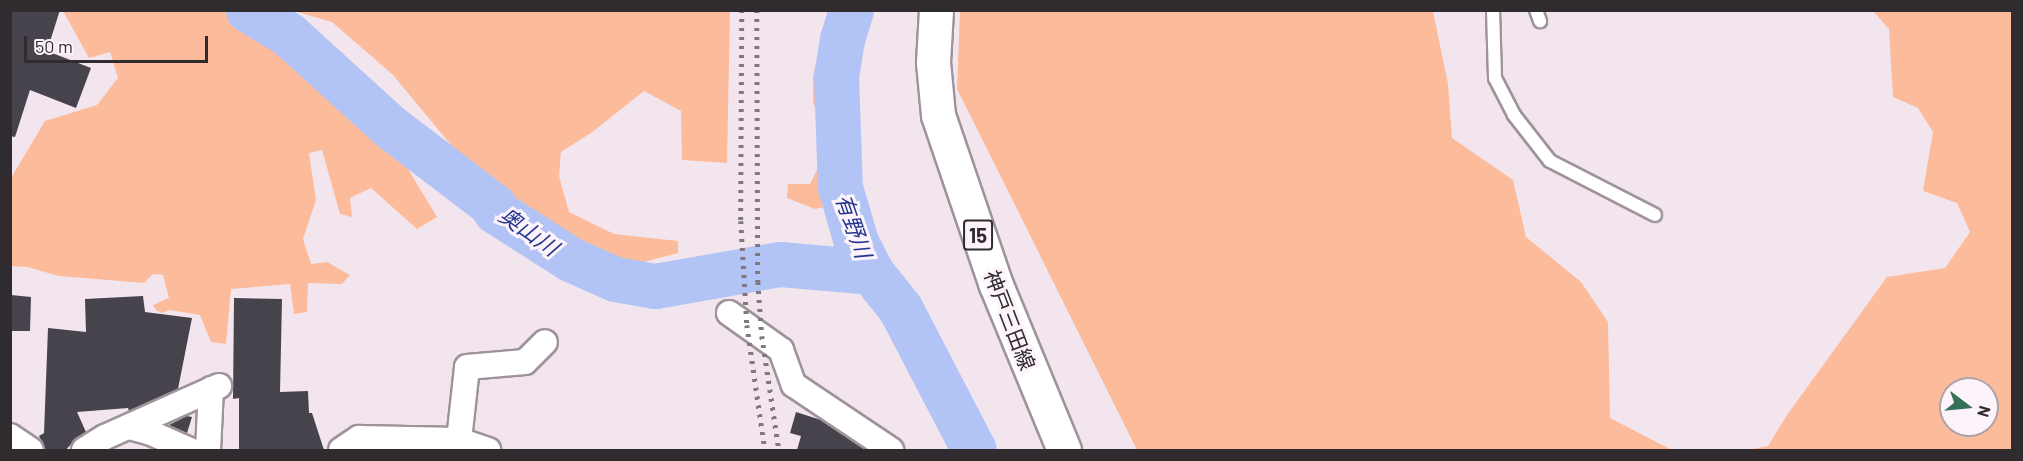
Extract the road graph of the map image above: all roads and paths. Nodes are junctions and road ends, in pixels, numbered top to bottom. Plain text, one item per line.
1 (936, 10) edge
2 (1493, 10) edge
3 (1655, 214) dead end
4 (729, 313) dead end
5 (545, 342) dead end
6 (129, 427) junction
7 (10, 436) edge
8 (459, 440) junction
9 (31, 450) edge
10 (84, 450) edge
11 (190, 450) edge
12 (208, 450) edge
13 (341, 450) edge
14 (488, 450) edge
15 (891, 450) edge
16 (1064, 450) edge

1 - 16 main road, 神戸三田線 / 15
2 - 3 lane
4 - 15 street
5 - 8 street
6 - 10 street
6 - 11 street
6 - 12 street
7 - 9 street
8 - 13 street
8 - 14 street

